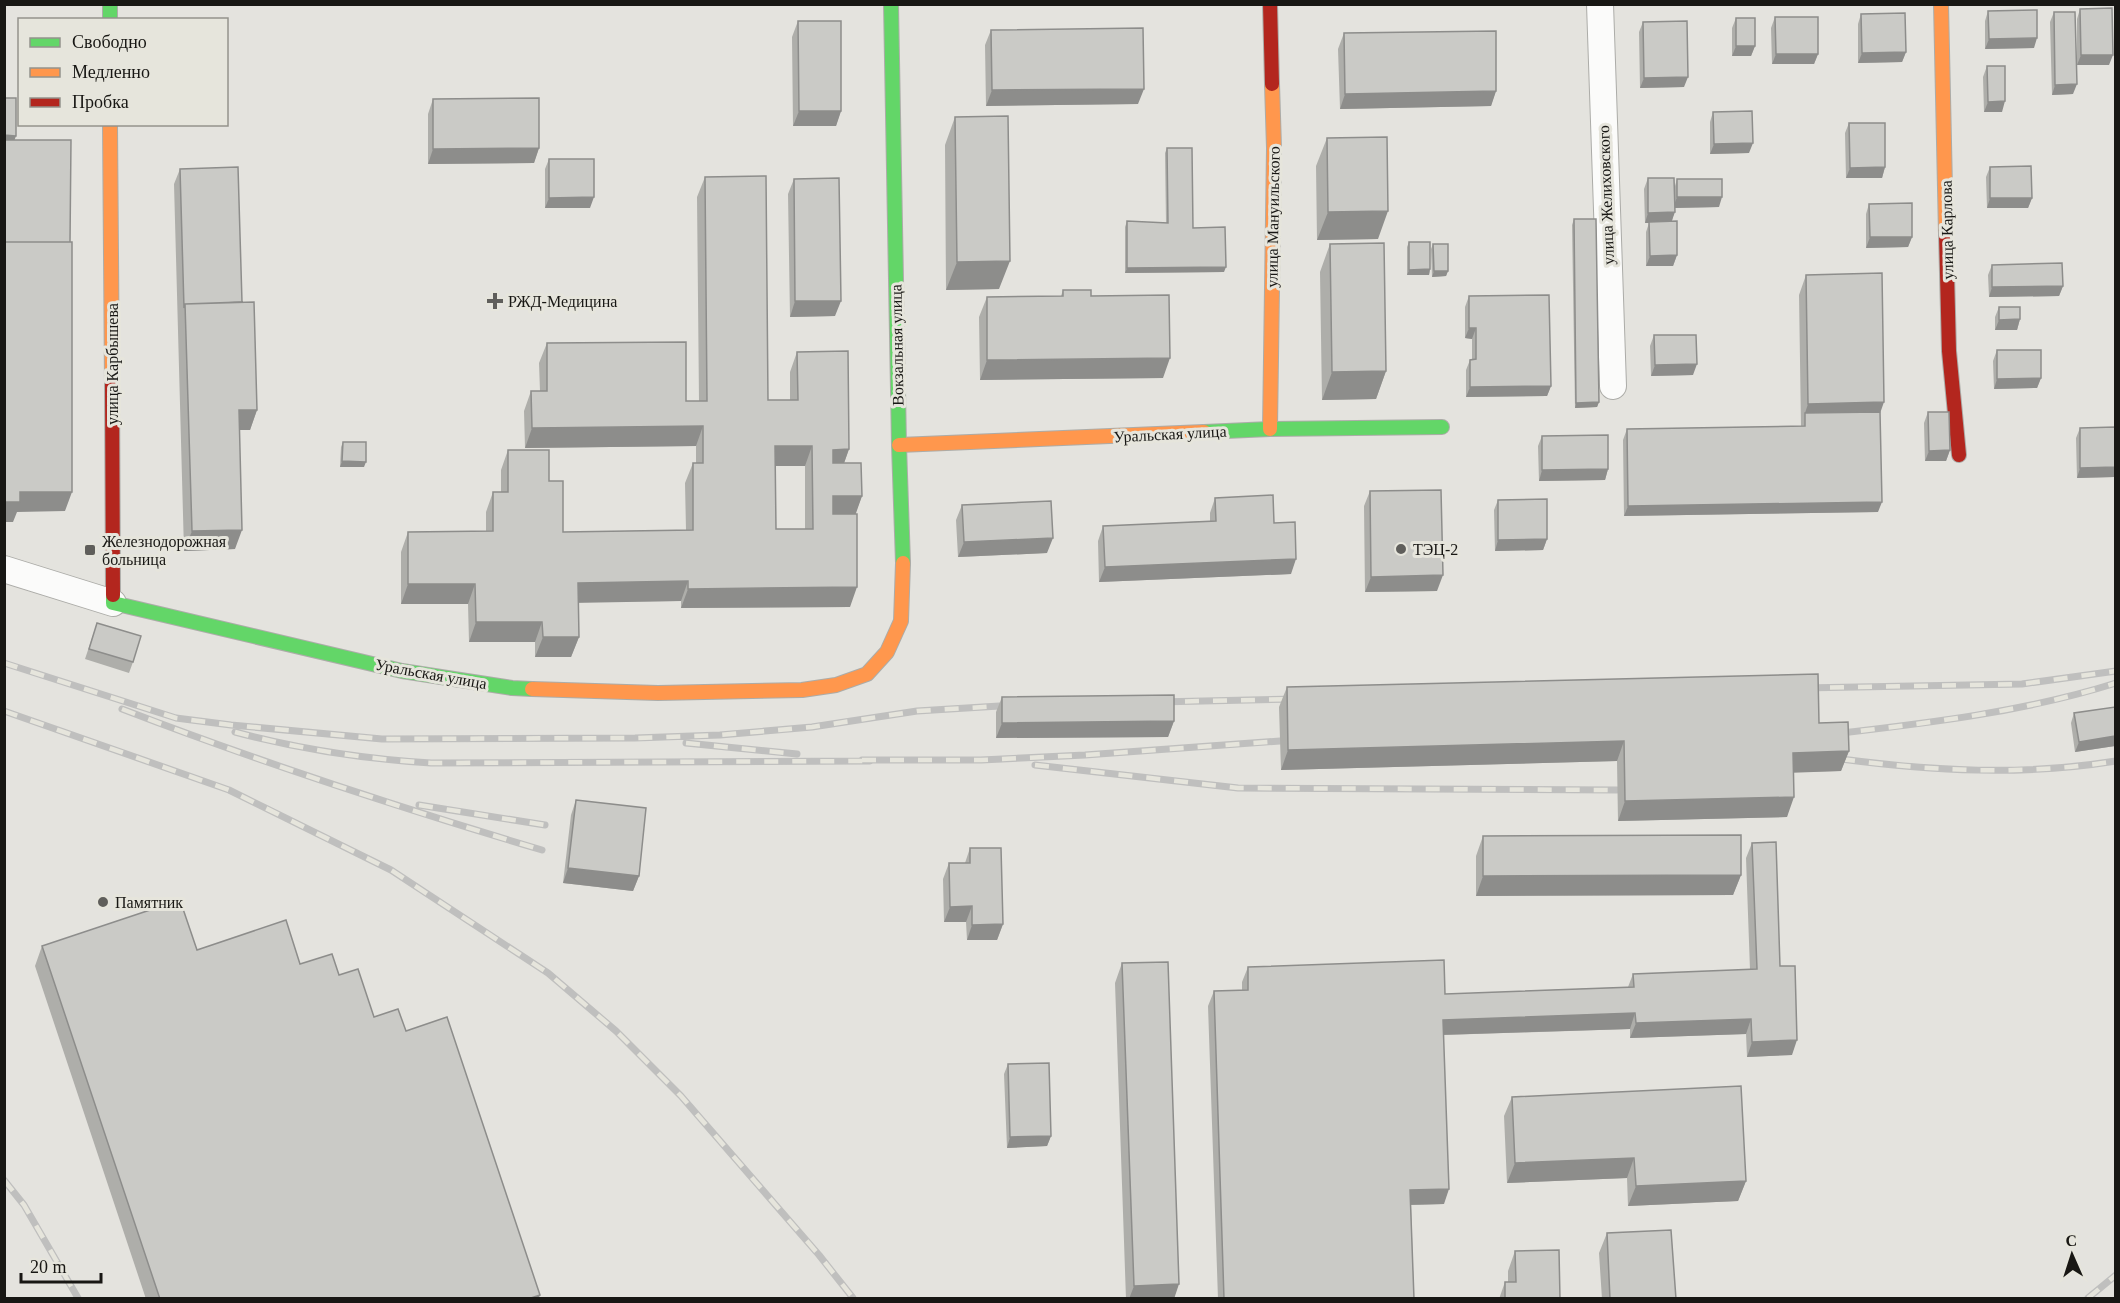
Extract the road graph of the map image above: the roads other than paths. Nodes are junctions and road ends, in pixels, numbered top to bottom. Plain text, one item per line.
1 (891, 4) edge
2 (1270, 4) edge
3 (1600, 4) edge
4 (1941, 4) edge
5 (110, 126) edge
6 (1612, 386) dead end
7 (1442, 427) dead end
8 (1270, 429) junction
9 (898, 446) junction
10 (1959, 455) dead end
11 (4, 569) edge
12 (113, 603) junction
13 (867, 674) joint

1 - 9 street, Вокзальная улица
2 - 8 street, улица Мануильского
3 - 6 street, улица Желиховского
4 - 10 street, улица Карлова
5 - 12 street, улица Карбышева
7 - 8 street, Уральская улица
8 - 9 street, Уральская улица
9 - 13 street, Вокзальная улица
11 - 12 street, Уральская улица
12 - 13 street, Уральская улица

